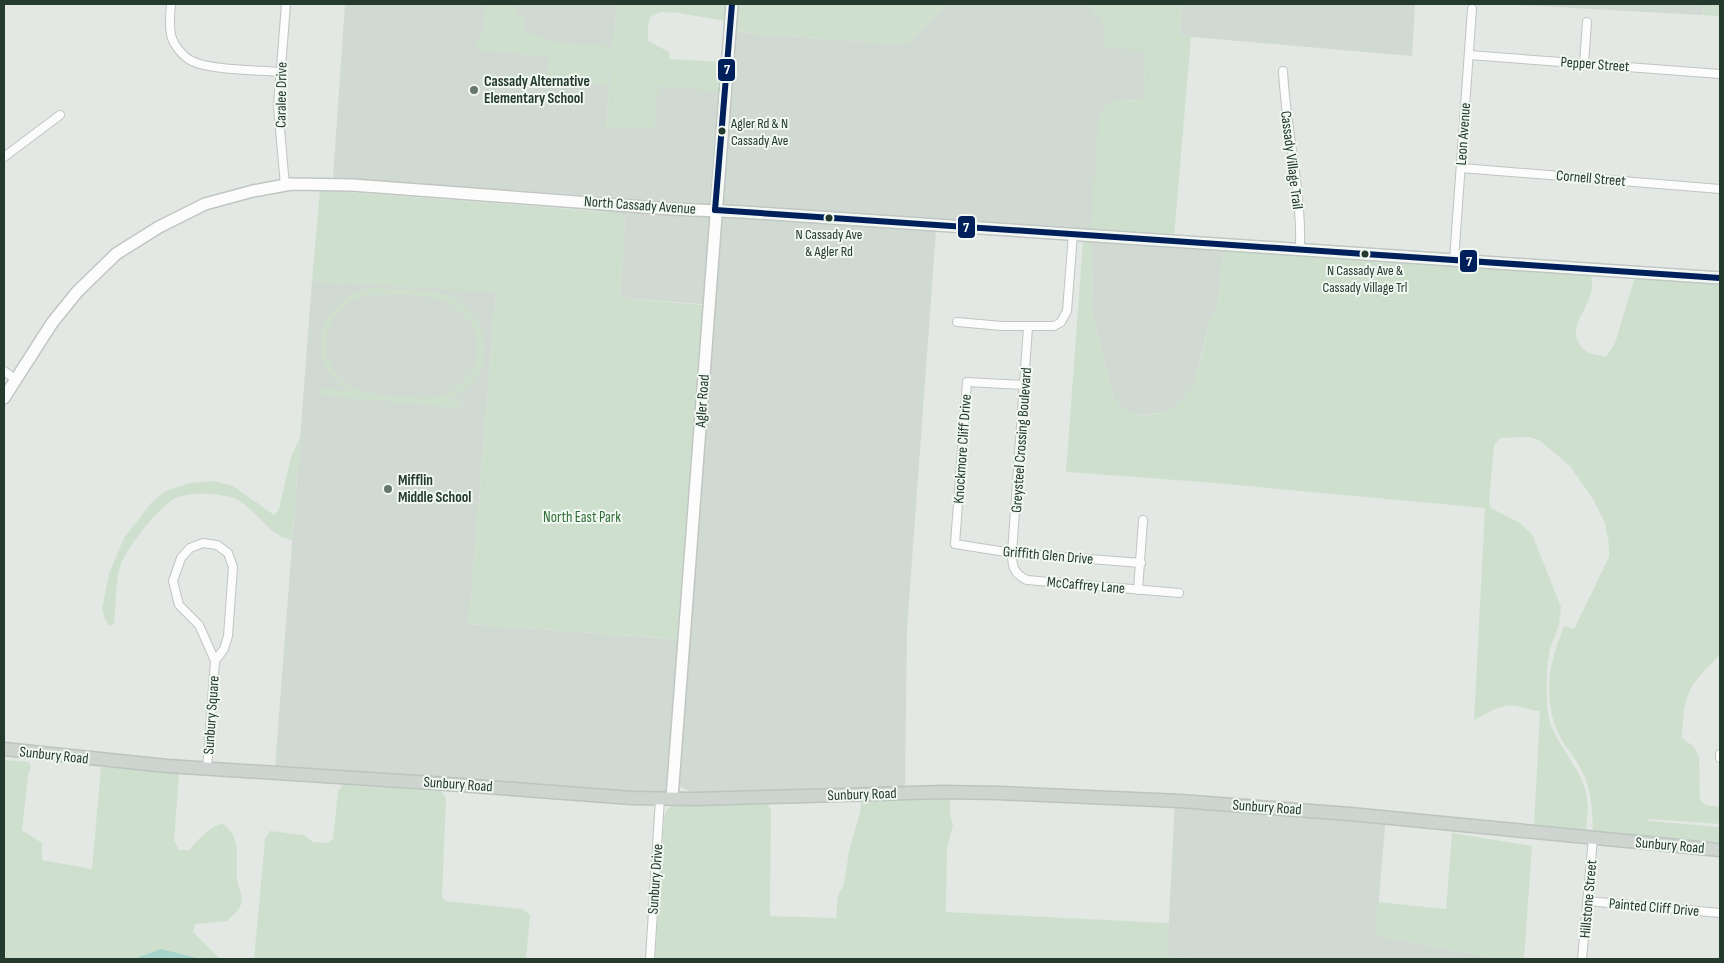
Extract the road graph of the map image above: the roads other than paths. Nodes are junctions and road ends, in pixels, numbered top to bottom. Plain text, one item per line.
1 (171, 4) edge
2 (286, 4) edge
3 (732, 4) edge
4 (1472, 9) dead end
5 (1587, 22) dead end
6 (1469, 55) junction
7 (1584, 63) junction
8 (1283, 71) dead end
9 (280, 72) junction
10 (1720, 74) edge
11 (60, 115) dead end
12 (4, 157) edge
13 (1461, 168) junction
14 (285, 186) junction
15 (1720, 189) edge
16 (715, 210) junction
17 (1073, 234) junction
18 (1300, 249) junction
19 (1454, 260) junction
20 (1720, 278) edge
21 (957, 322) dead end
22 (1028, 327) junction
23 (4, 371) edge
24 (15, 379) junction
25 (1025, 385) junction
26 (4, 398) edge
27 (1143, 520) dead end
28 (955, 544) joint
29 (1012, 553) junction
30 (1141, 562) junction
31 (1138, 590) junction
32 (1179, 593) dead end
33 (215, 660) junction
34 (4, 749) edge
35 (207, 769) junction
36 (666, 798) junction
37 (1593, 838) junction
38 (1720, 850) edge
39 (1587, 901) junction
40 (1720, 913) edge
41 (650, 959) edge
42 (1582, 959) edge

1 - 9 street
2 - 9 street, Caralee Drive
3 - 16 main road, Agler Road
4 - 6 street, Leon Avenue
5 - 7 street
6 - 7 street, Pepper Street
6 - 13 street, Leon Avenue
7 - 10 street, Pepper Street
8 - 18 street, Cassady Village Trail
9 - 14 street, Caralee Drive
11 - 12 street
13 - 15 street, Cornell Street
13 - 19 street, Leon Avenue
14 - 16 main road, North Cassady Avenue
14 - 24 main road, North Cassady Avenue
16 - 17 main road, North Cassady Avenue
16 - 36 main road, Agler Road
17 - 18 main road, North Cassady Avenue
17 - 22 street
18 - 19 main road, North Cassady Avenue
19 - 20 main road, North Cassady Avenue
21 - 22 street
22 - 25 street, Greysteel Crossing Boulevard
23 - 24 street
24 - 26 main road, North Cassady Avenue
25 - 28 street, Knockmore Cliff Drive
25 - 29 street, Greysteel Crossing Boulevard
27 - 30 street
28 - 29 street, Griffith Glen Drive
29 - 30 street, Griffith Glen Drive
29 - 31 street, McCaffrey Lane
30 - 31 street
31 - 32 street, McCaffrey Lane
33 - 33 street, Sunbury Square
33 - 35 street, Sunbury Square
34 - 35 main road, Sunbury Road
35 - 36 main road, Sunbury Road
36 - 37 main road, Sunbury Road
36 - 41 street, Sunbury Drive
37 - 38 main road, Sunbury Road
37 - 39 street, Hillstone Street
39 - 40 street, Painted Cliff Drive
39 - 42 street, Hillstone Street

